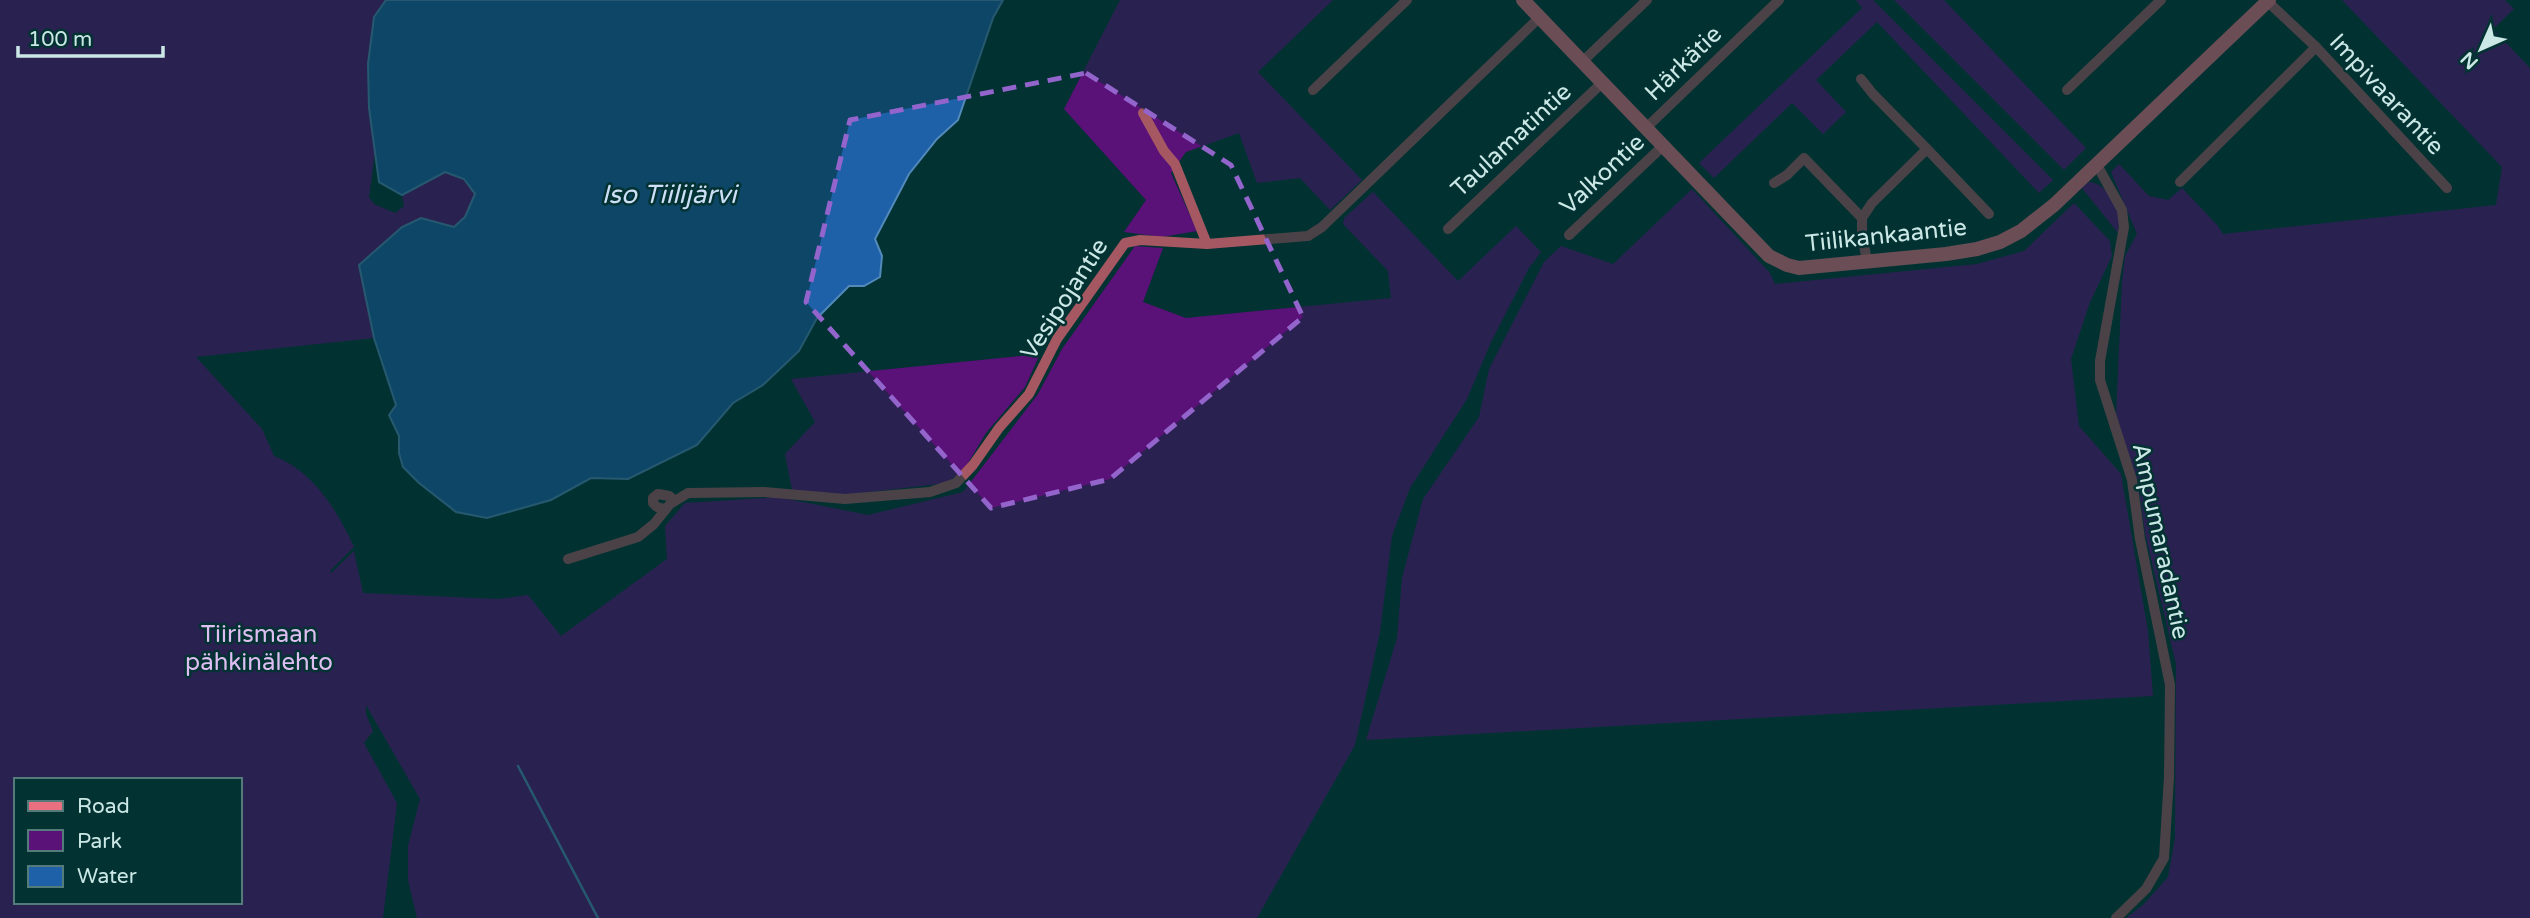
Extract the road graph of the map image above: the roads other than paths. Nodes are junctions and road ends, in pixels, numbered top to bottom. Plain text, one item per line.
1 (1407, 0) edge
2 (1524, 0) edge
3 (1647, 0) edge
4 (1779, 0) edge
5 (2161, 0) edge
6 (2267, 1) edge
7 (1540, 17) junction
8 (2316, 47) junction
9 (1583, 61) junction
10 (1861, 79) dead end
11 (1603, 82) junction
12 (1312, 90) dead end
13 (2067, 90) dead end
14 (1143, 113) dead end
15 (1647, 127) junction
16 (1664, 145) junction
17 (1927, 149) junction
18 (2097, 165) junction
19 (2180, 182) dead end
20 (1774, 183) dead end
21 (2447, 188) dead end
22 (1989, 214) dead end
23 (1862, 218) junction
24 (1448, 229) dead end
25 (1569, 235) dead end
26 (1207, 244) junction
27 (1867, 261) junction
28 (674, 500) junction
29 (665, 509) junction
30 (568, 559) dead end
31 (2116, 918) edge

1 - 12 street
2 - 7 street, Tiilikankaantie
3 - 9 street
4 - 15 street, Härkätie
5 - 13 street
6 - 8 street, Impivaarantie
6 - 18 street, Tiilikankaantie
7 - 9 street, Tiilikankaantie
7 - 26 street, Vesipojantie
8 - 19 street
8 - 21 street, Impivaarantie
9 - 11 street, Tiilikankaantie
10 - 17 street
11 - 15 street, Tiilikankaantie
11 - 24 street, Taulamatintie
14 - 26 street
15 - 16 street, Tiilikankaantie
16 - 25 street, Valkontie
16 - 27 street, Tiilikankaantie
17 - 22 street
17 - 23 street
18 - 27 street, Tiilikankaantie
18 - 31 street, Ampumaradantie
20 - 23 street
23 - 27 street
26 - 28 street, Vesipojantie
28 - 29 street
28 - 29 street, Vesipojantie
29 - 30 street

